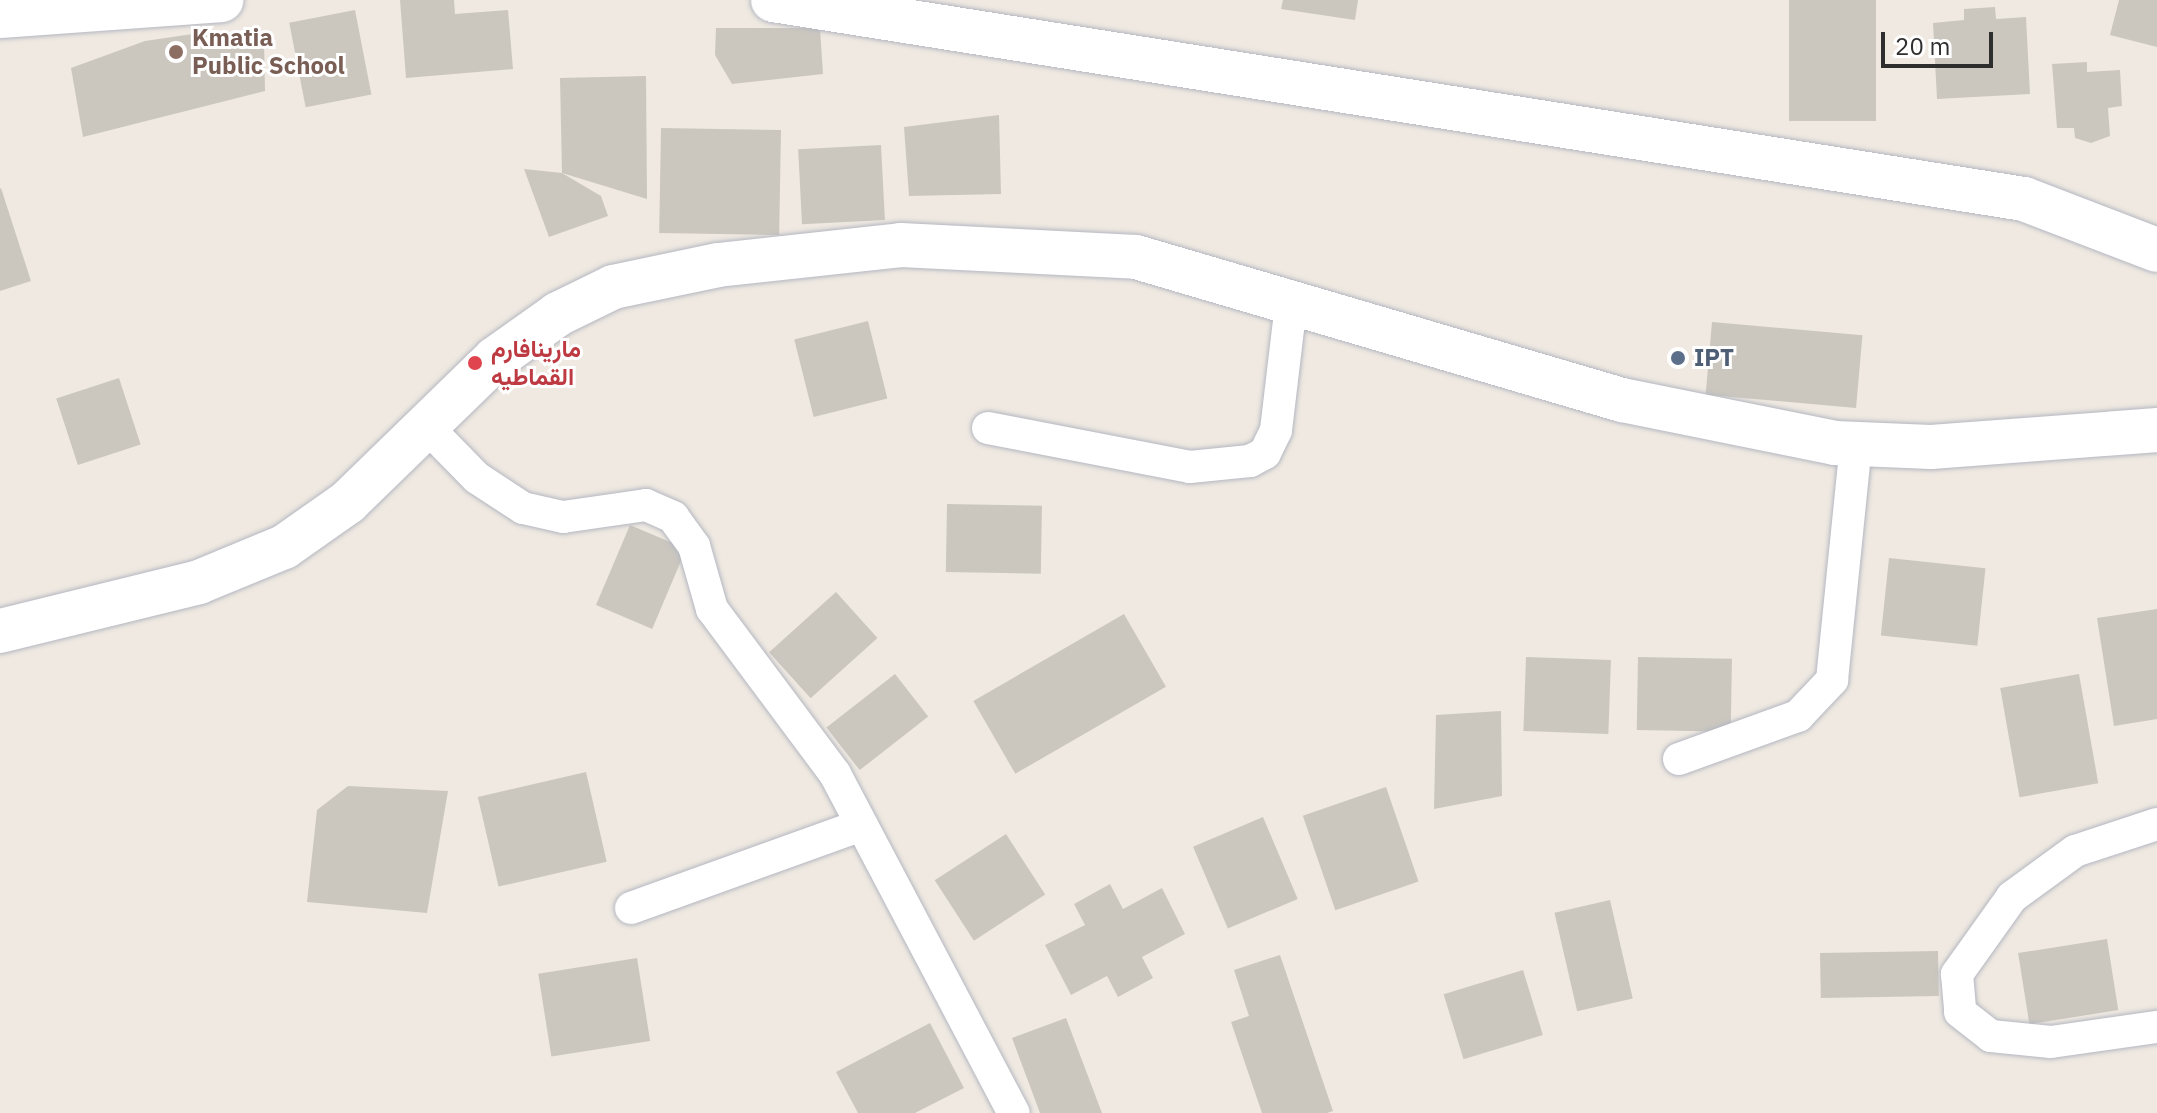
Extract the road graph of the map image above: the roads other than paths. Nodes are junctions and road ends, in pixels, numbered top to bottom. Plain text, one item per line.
1 (221, 0) edge
2 (773, 0) edge
3 (0, 16) edge
4 (2157, 250) edge
5 (1291, 304) junction
6 (428, 428) junction
7 (988, 428) dead end
8 (2157, 430) edge
9 (1856, 444) junction
10 (0, 631) edge
11 (1679, 759) dead end
12 (2157, 824) edge
13 (862, 825) junction
14 (631, 908) dead end
15 (2157, 1027) edge
16 (1014, 1113) edge

1 - 3 main road
2 - 4 main road
5 - 6 main road
5 - 7 street
5 - 9 main road
6 - 10 main road
6 - 13 street
8 - 9 main road
9 - 11 street
12 - 15 street
13 - 14 street
13 - 16 street

